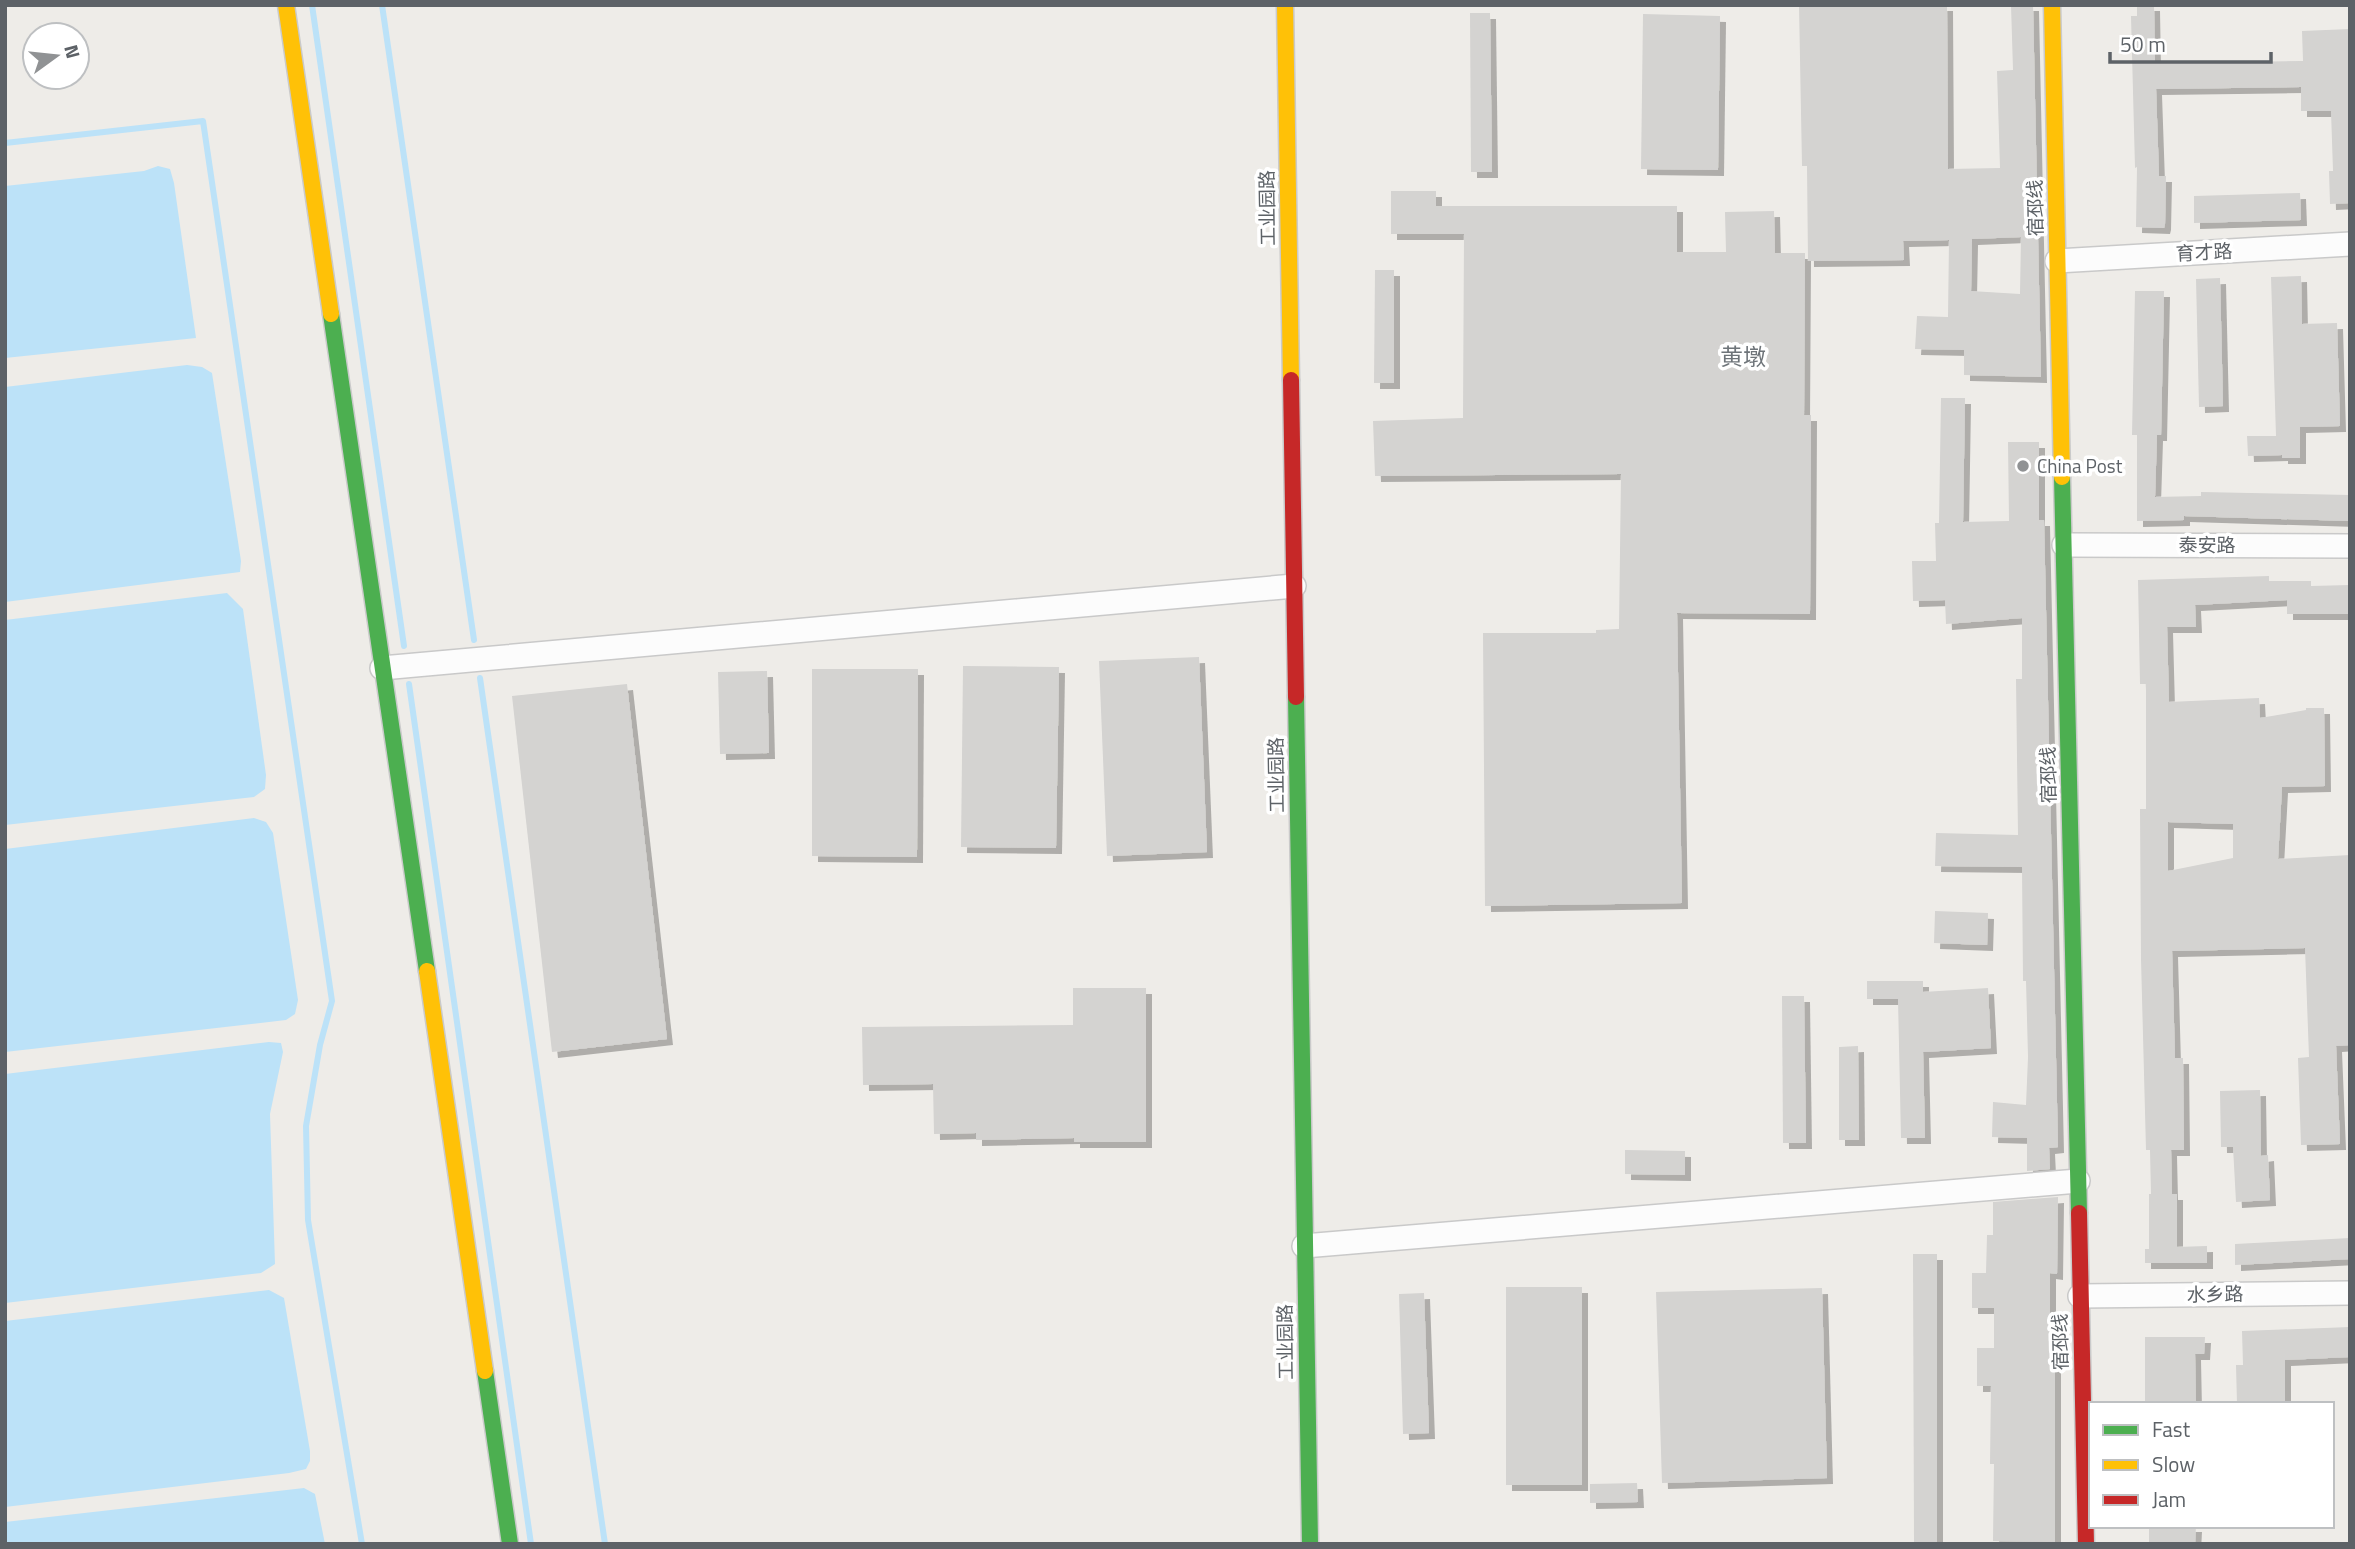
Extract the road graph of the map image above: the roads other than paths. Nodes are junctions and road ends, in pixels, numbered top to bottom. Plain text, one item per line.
1 (286, 5) edge
2 (1285, 5) edge
3 (2052, 5) edge
4 (2350, 244) edge
5 (2057, 261) junction
6 (2064, 545) junction
7 (2350, 546) edge
8 (1294, 586) junction
9 (382, 668) junction
10 (2078, 1181) junction
11 (1304, 1246) junction
12 (2350, 1293) edge
13 (2080, 1296) junction
14 (510, 1544) edge
15 (1310, 1544) edge
16 (2086, 1544) edge

1 - 9 street
2 - 8 street, 工业园路
3 - 5 street, 宿邳线
4 - 5 street, 育才路
5 - 6 street, 宿邳线
6 - 7 street, 泰安路
6 - 10 street, 宿邳线
8 - 9 street
8 - 11 street, 工业园路
9 - 14 street
10 - 11 street
10 - 13 street, 宿邳线
11 - 15 street, 工业园路
12 - 13 street, 水乡路
13 - 16 street, 宿邳线

